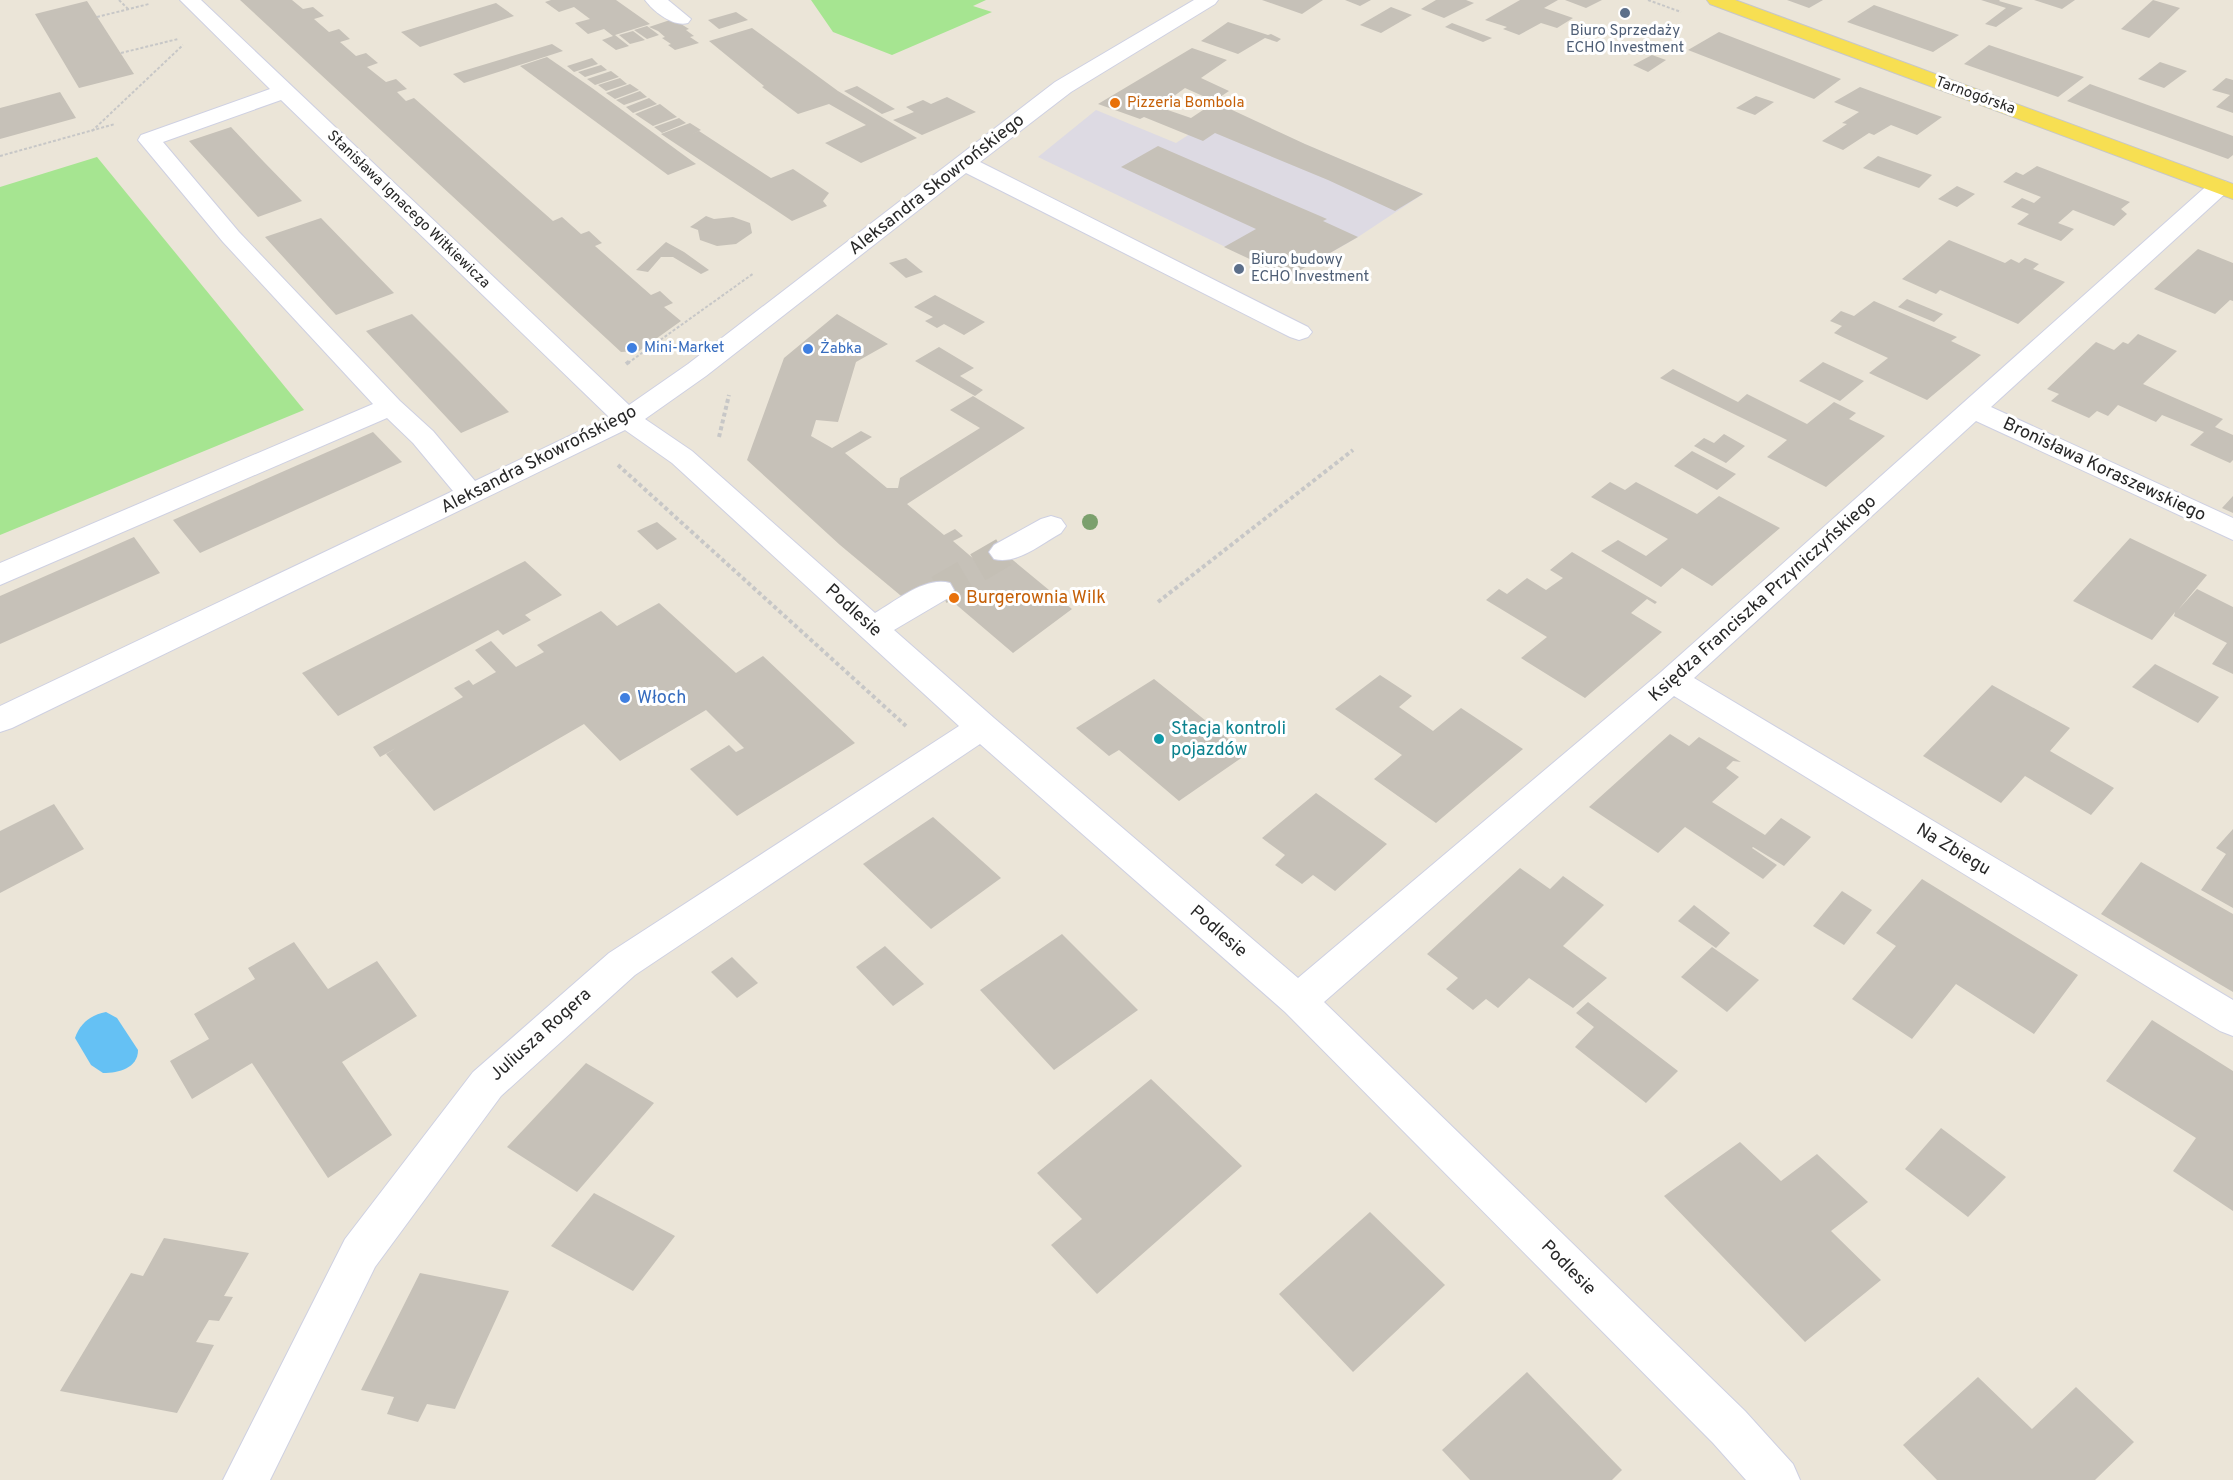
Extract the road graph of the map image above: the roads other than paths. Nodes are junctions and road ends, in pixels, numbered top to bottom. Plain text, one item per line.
1 (190, 0) edge
2 (655, 0) edge
3 (1208, 0) edge
4 (1717, 0) edge
5 (681, 19) dead end
6 (285, 91) junction
7 (964, 164) junction
8 (2226, 190) edge
9 (1299, 332) dead end
10 (390, 407) junction
11 (1974, 410) junction
12 (627, 419) junction
13 (471, 494) junction
14 (1051, 526) dead end
15 (2233, 530) edge
16 (1004, 552) tunnel mouth
17 (0, 575) edge
18 (939, 590) tunnel mouth
19 (873, 628) junction
20 (1672, 681) junction
21 (0, 720) edge
22 (982, 727) junction
23 (1298, 1001) junction
24 (2233, 1020) edge
25 (246, 1480) edge
26 (1777, 1480) edge

1 - 6 street, Stanisława Ignacego Witkiewicza
2 - 5 street
3 - 7 street, Aleksandra Skowrońskiego
4 - 8 main road, Tarnogórska
6 - 10 street
6 - 12 street, Stanisława Ignacego Witkiewicza
7 - 9 street
7 - 12 street, Aleksandra Skowrońskiego
8 - 11 street, Księdza Franciszka Przyniczyńskiego
10 - 13 street
10 - 17 street
11 - 15 street, Bronisława Koraszewskiego
11 - 20 street, Księdza Franciszka Przyniczyńskiego
12 - 13 street, Aleksandra Skowrońskiego
12 - 19 street, Podlesie
13 - 21 street, Aleksandra Skowrońskiego
14 - 16 street
18 - 19 street
19 - 22 street, Podlesie
20 - 23 street, Księdza Franciszka Przyniczyńskiego
20 - 24 street, Na Zbiegu
22 - 23 street, Podlesie
22 - 25 street, Juliusza Rogera
23 - 26 street, Podlesie

